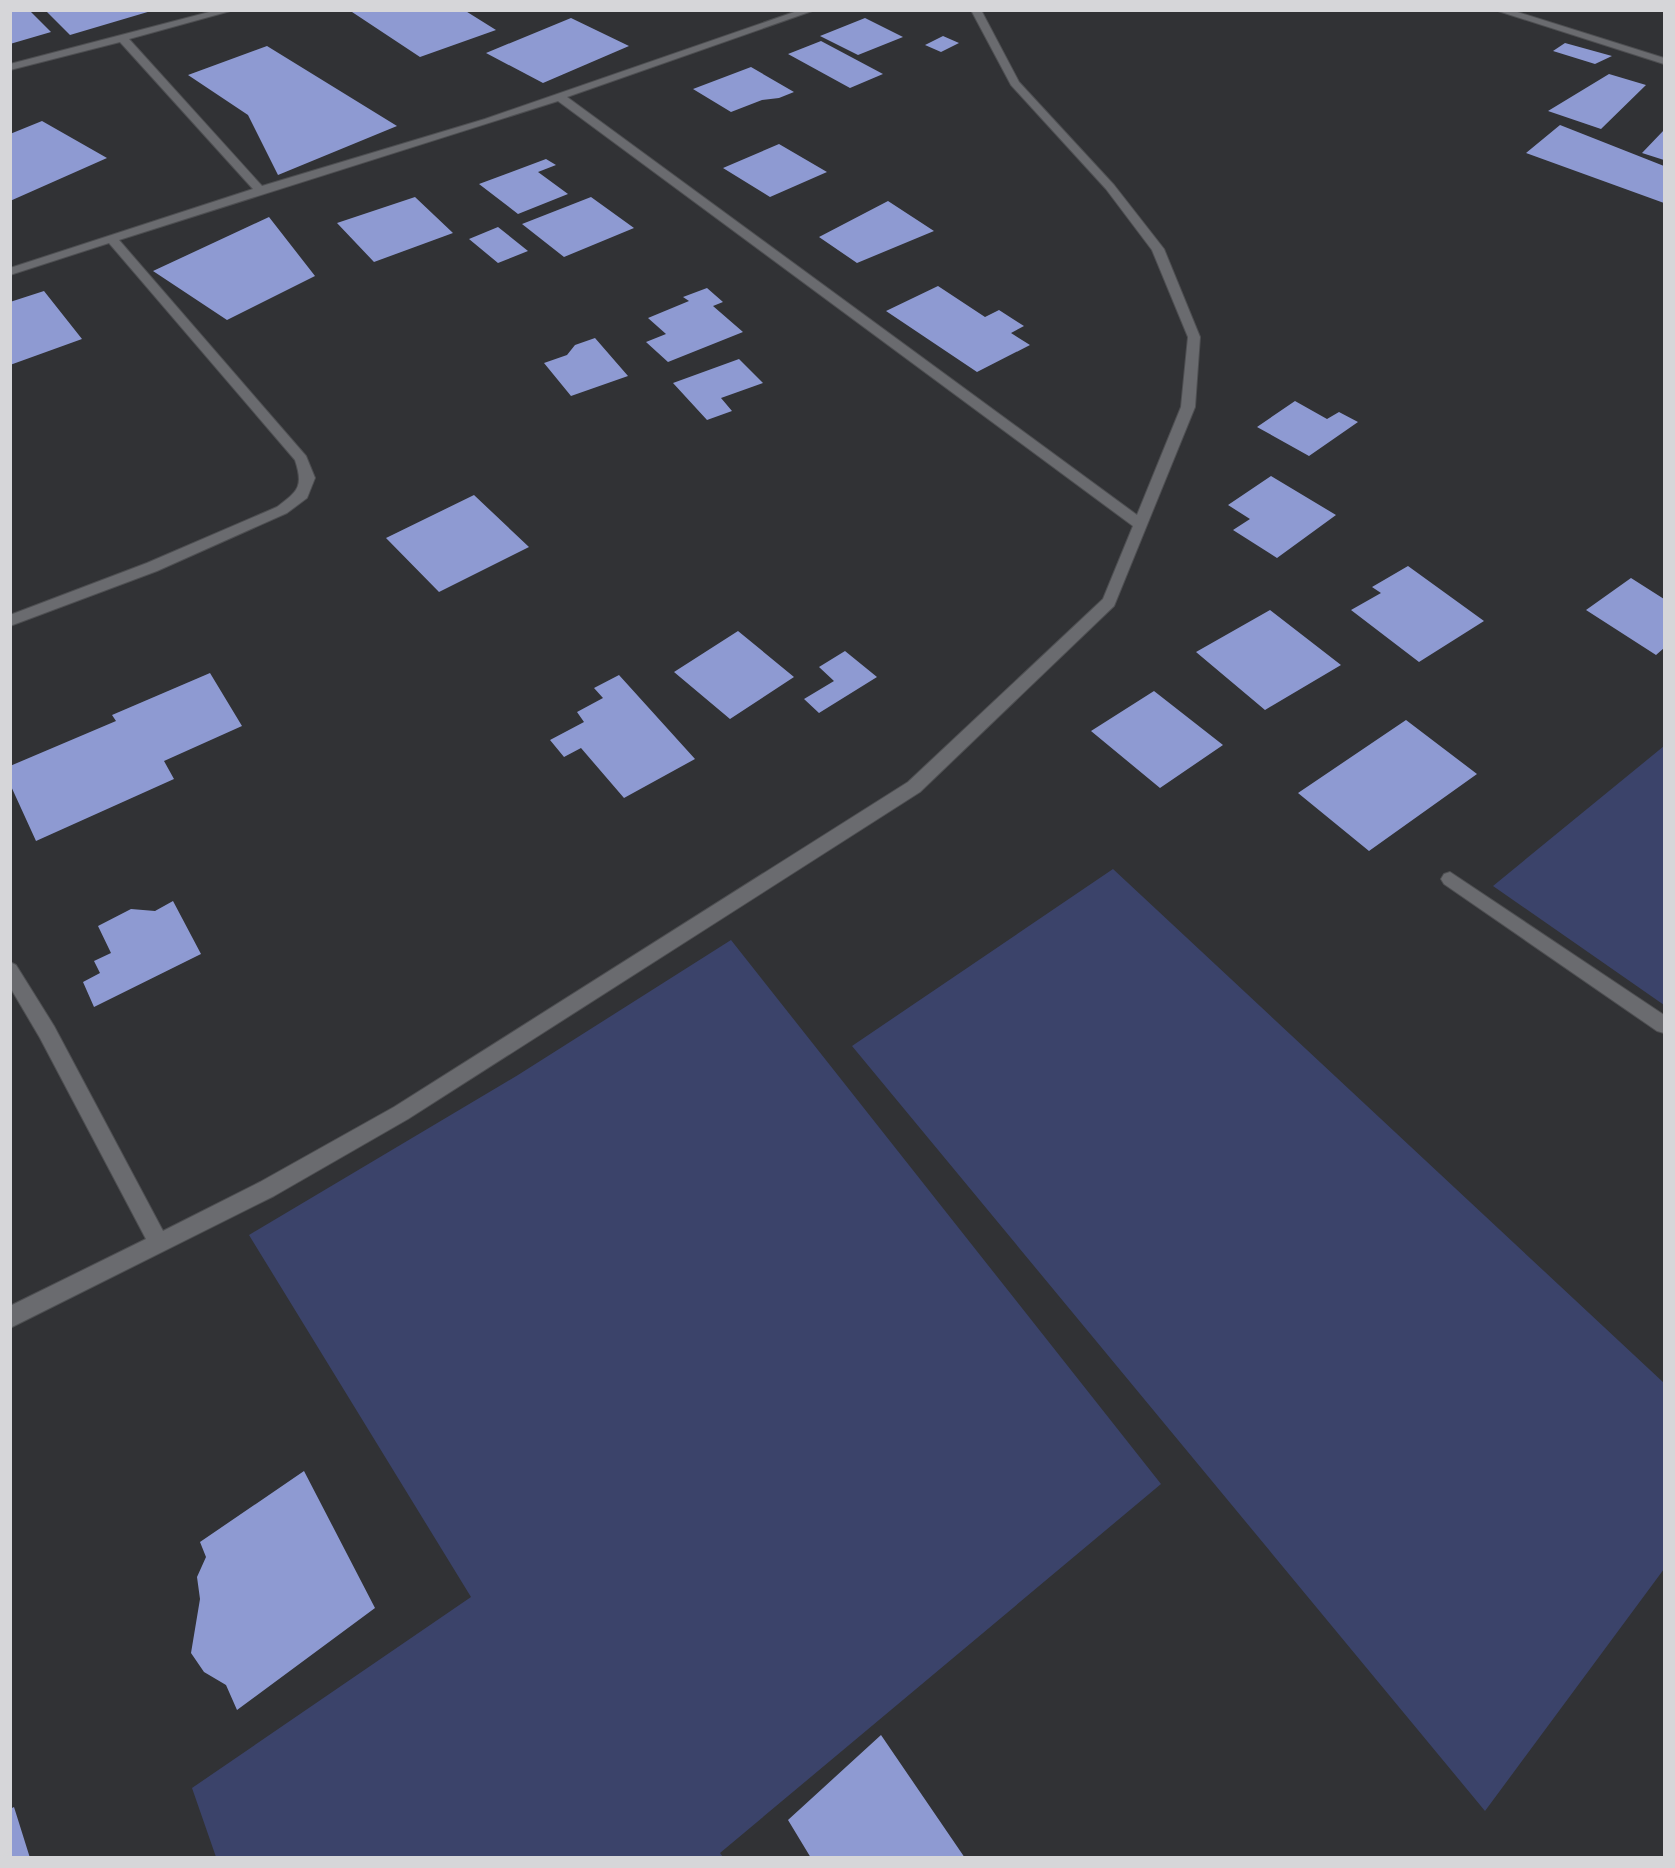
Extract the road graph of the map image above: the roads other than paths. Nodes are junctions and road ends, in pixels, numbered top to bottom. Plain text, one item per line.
1 (230, 10) edge
2 (811, 10) edge
3 (976, 10) edge
4 (1499, 10) edge
5 (122, 38) junction
6 (1665, 61) edge
7 (10, 67) edge
8 (561, 97) junction
9 (260, 190) junction
10 (111, 238) junction
11 (10, 272) edge
12 (1140, 524) junction
13 (10, 621) edge
14 (1450, 879) dead end
15 (10, 970) edge
16 (1665, 1026) edge
17 (158, 1242) junction
18 (10, 1318) edge

1 - 5 street
2 - 8 street
3 - 12 street
4 - 6 street
5 - 7 street
5 - 9 street
8 - 9 street
8 - 12 street
9 - 10 street
10 - 11 street
10 - 13 street
12 - 17 street
14 - 16 street
15 - 17 street
17 - 18 street

